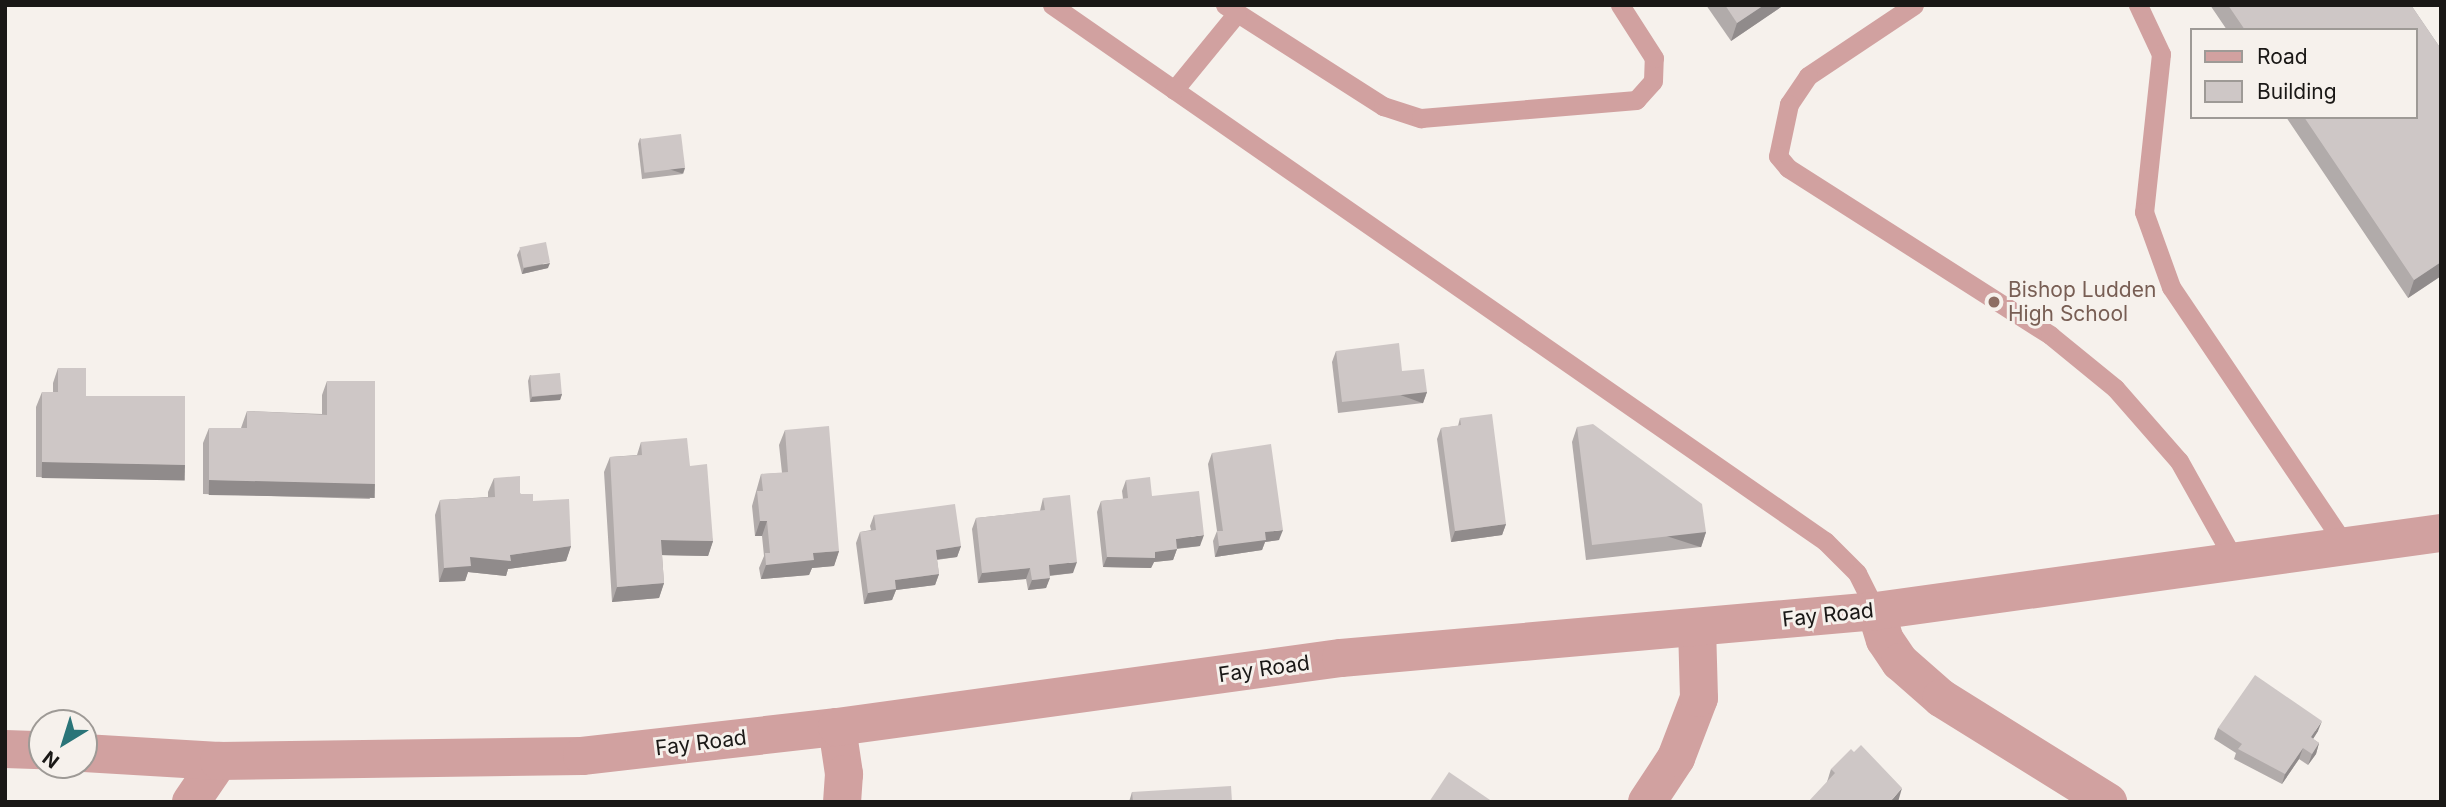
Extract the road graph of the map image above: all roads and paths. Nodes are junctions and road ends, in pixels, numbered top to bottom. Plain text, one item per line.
1 (1052, 5) edge
2 (1620, 5) edge
3 (1914, 5) edge
4 (2138, 5) edge
5 (1231, 9) edge
6 (1174, 90) junction
7 (2441, 533) edge
8 (2346, 546) junction
9 (2235, 561) junction
10 (1876, 611) junction
11 (1697, 628) junction
12 (837, 727) junction
13 (5, 749) edge
14 (28, 750) edge
15 (98, 754) edge
16 (219, 761) junction
17 (191, 802) edge
18 (842, 802) edge
19 (1647, 802) edge
20 (2108, 802) edge

1 - 6 lane
2 - 5 lane
3 - 9 lane
4 - 8 lane
5 - 6 lane
6 - 10 lane
7 - 8 street, Fay Road
8 - 9 street, Fay Road
9 - 10 street, Fay Road
10 - 11 street, Fay Road
10 - 20 street
11 - 12 street, Fay Road
11 - 19 street
12 - 16 street, Fay Road
12 - 18 street
13 - 14 street
15 - 16 street, Fay Road
16 - 17 street

